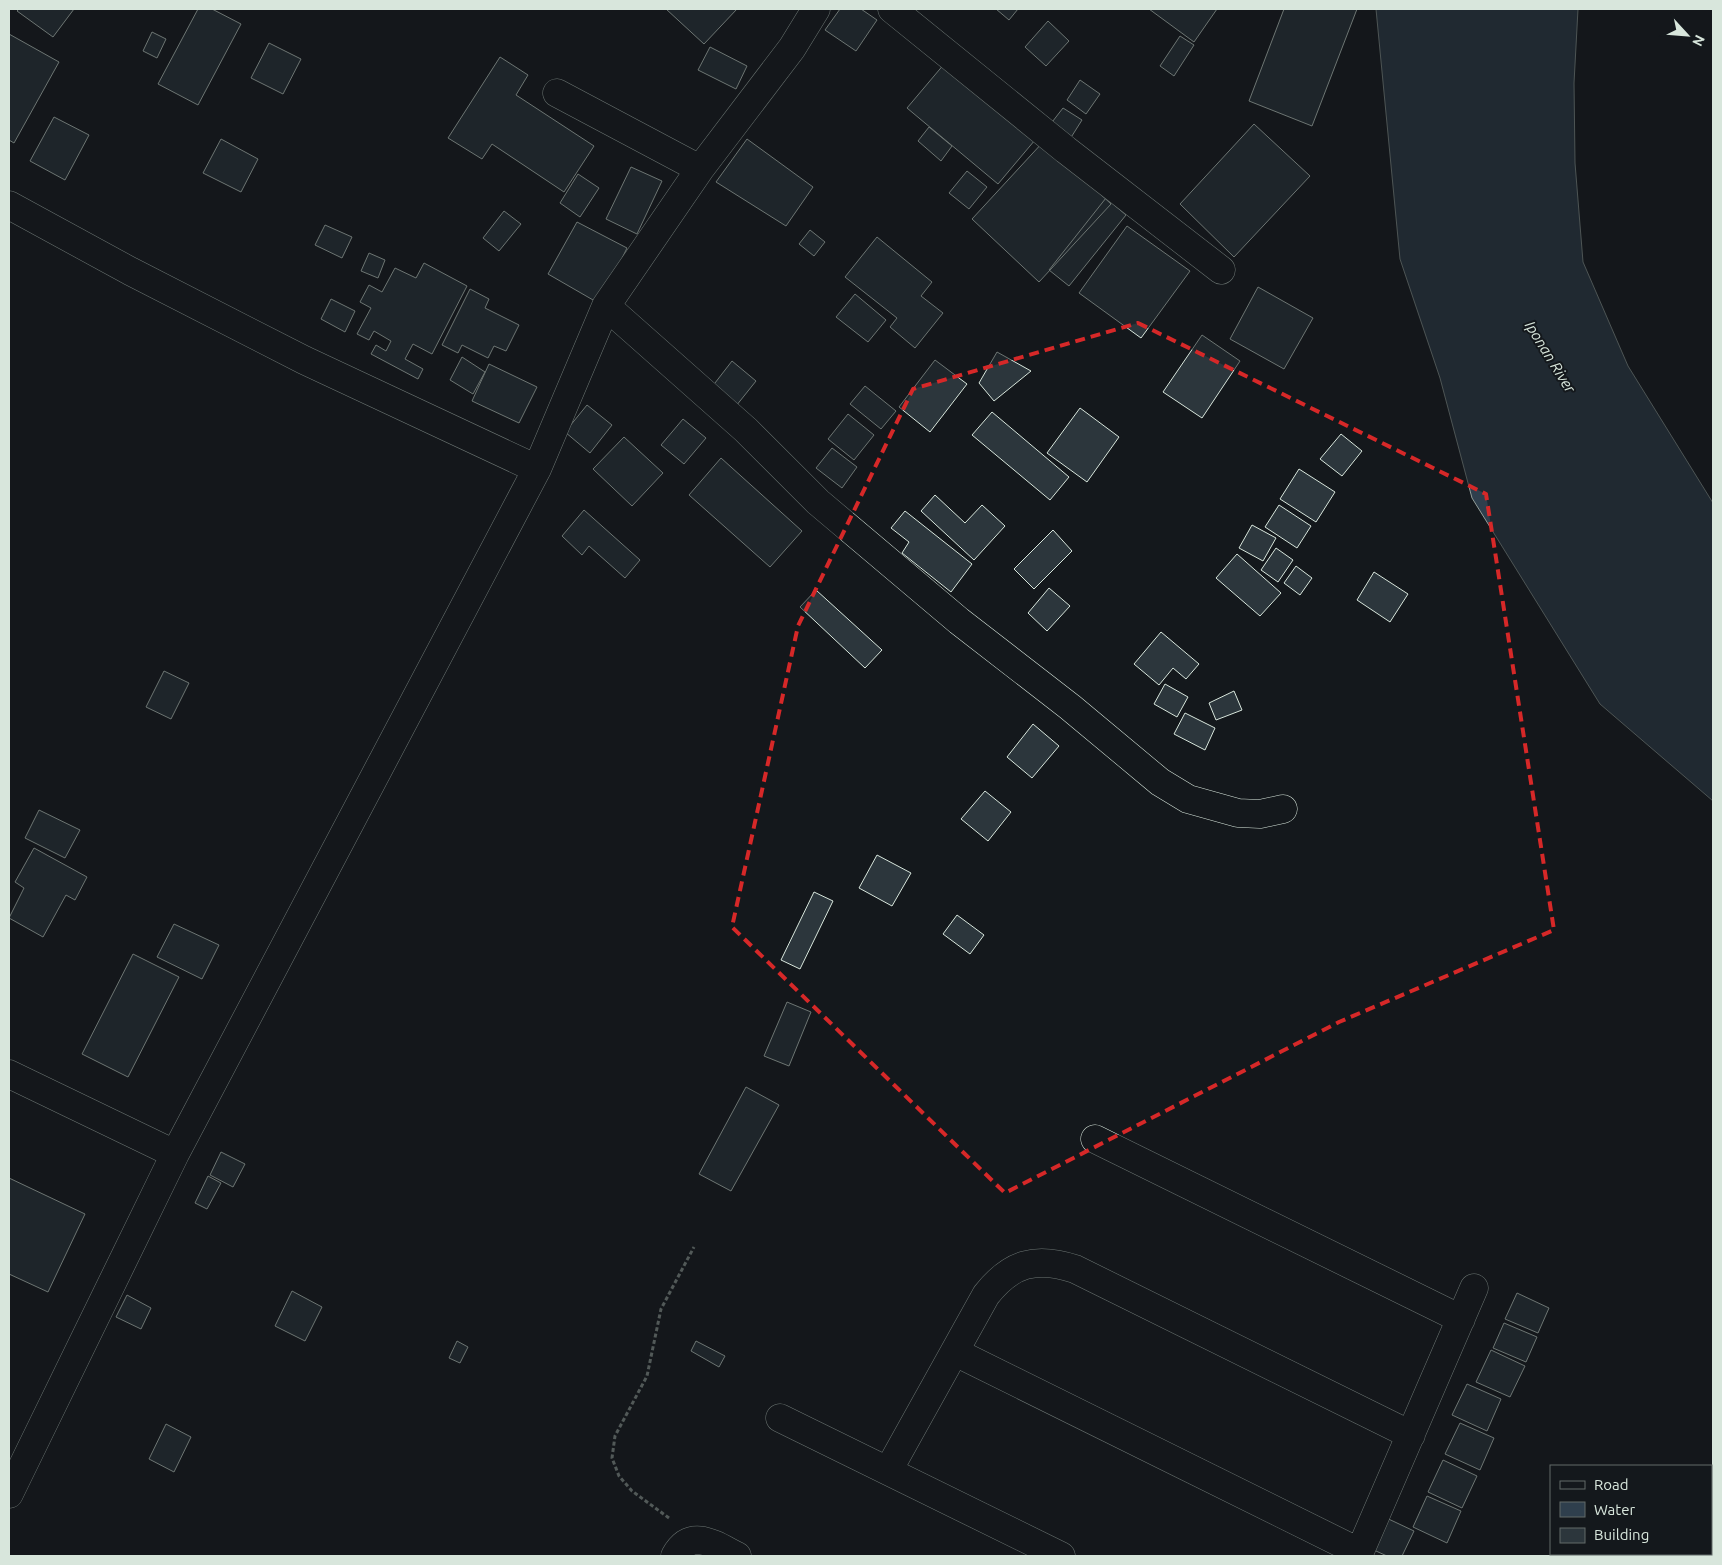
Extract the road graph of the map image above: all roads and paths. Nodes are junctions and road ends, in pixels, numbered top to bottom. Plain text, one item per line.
1 (816, 9) edge
2 (892, 9) edge
3 (557, 93) dead end
4 (700, 169) junction
5 (9, 205) edge
6 (1221, 270) dead end
7 (606, 306) junction
8 (537, 469) junction
9 (1283, 809) dead end
10 (9, 1074) edge
11 (1095, 1139) dead end
12 (175, 1154) junction
13 (694, 1247) dead end
14 (1474, 1288) dead end
15 (1460, 1319) junction
16 (955, 1352) junction
17 (780, 1418) dead end
18 (1411, 1435) junction
19 (888, 1471) junction
20 (9, 1494) edge
21 (682, 1548) edge
22 (1358, 1554) edge
23 (737, 1556) edge
24 (1061, 1556) edge

1 - 4 street
2 - 6 street
3 - 4 street
4 - 7 street
5 - 8 street
7 - 8 street
7 - 9 street
8 - 12 street
10 - 12 street
11 - 15 street
12 - 20 street
13 - 21 path
14 - 15 street
15 - 18 street
16 - 18 street
16 - 19 street
16 - 22 street
17 - 19 street
18 - 22 street
19 - 24 street
21 - 23 street

